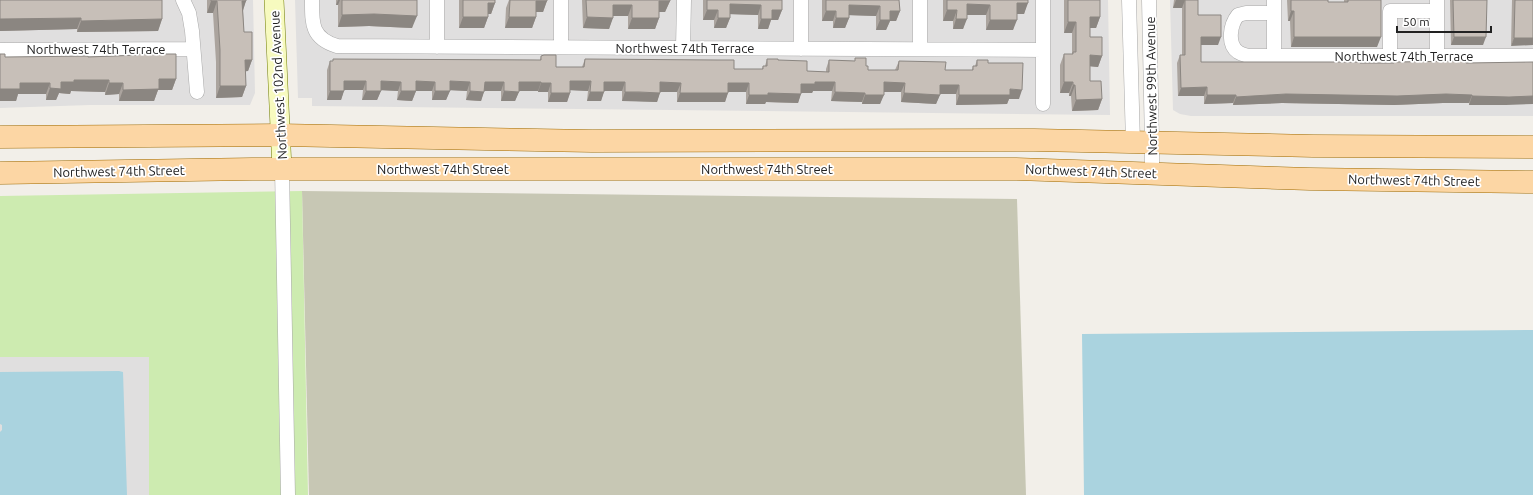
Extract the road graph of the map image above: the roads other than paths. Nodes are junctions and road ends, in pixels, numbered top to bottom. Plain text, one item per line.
1 (183, 0) edge
2 (274, 0) edge
3 (312, 0) edge
4 (437, 0) edge
5 (561, 0) edge
6 (684, 0) edge
7 (801, 0) edge
8 (920, 0) edge
9 (1043, 0) edge
10 (1129, 0) edge
11 (1149, 0) edge
12 (1274, 6) edge
13 (1437, 6) edge
14 (437, 47) junction
15 (561, 48) junction
16 (684, 48) junction
17 (193, 49) junction
18 (801, 49) junction
19 (920, 49) junction
20 (0, 50) edge
21 (1043, 50) junction
22 (1274, 56) junction
23 (1390, 56) junction
24 (1437, 56) junction
25 (1533, 56) edge
26 (197, 92) dead end
27 (1043, 104) dead end
28 (280, 135) junction
29 (0, 137) edge
30 (1143, 143) junction
31 (1533, 147) edge
32 (282, 169) junction
33 (0, 173) edge
34 (1152, 173) junction
35 (1533, 182) edge
36 (288, 495) edge

1 - 17 street
2 - 28 street, Northwest 102nd Avenue
3 - 14 street, Northwest 74th Terrace
4 - 14 street
5 - 15 street
6 - 16 street
7 - 18 street
8 - 19 street
9 - 21 street
10 - 30 street, Northwest 99th Avenue
11 - 30 street, Northwest 99th Avenue
12 - 22 street
12 - 22 street, Northwest 74th Terrace
13 - 23 street
13 - 24 street
14 - 15 street, Northwest 74th Terrace
15 - 16 street, Northwest 74th Terrace
16 - 18 street, Northwest 74th Terrace
17 - 20 street, Northwest 74th Terrace
17 - 26 street
18 - 19 street, Northwest 74th Terrace
19 - 21 street, Northwest 74th Terrace
21 - 27 street
22 - 23 street, Northwest 74th Terrace
23 - 24 street, Northwest 74th Terrace
24 - 25 street, Northwest 74th Terrace
28 - 29 main road
28 - 30 main road
28 - 32 street, Northwest 102nd Avenue
30 - 31 main road
30 - 34 street, Northwest 99th Avenue
32 - 33 main road, Northwest 74th Street
32 - 34 main road, Northwest 74th Street
32 - 36 street
34 - 35 main road, Northwest 74th Street

